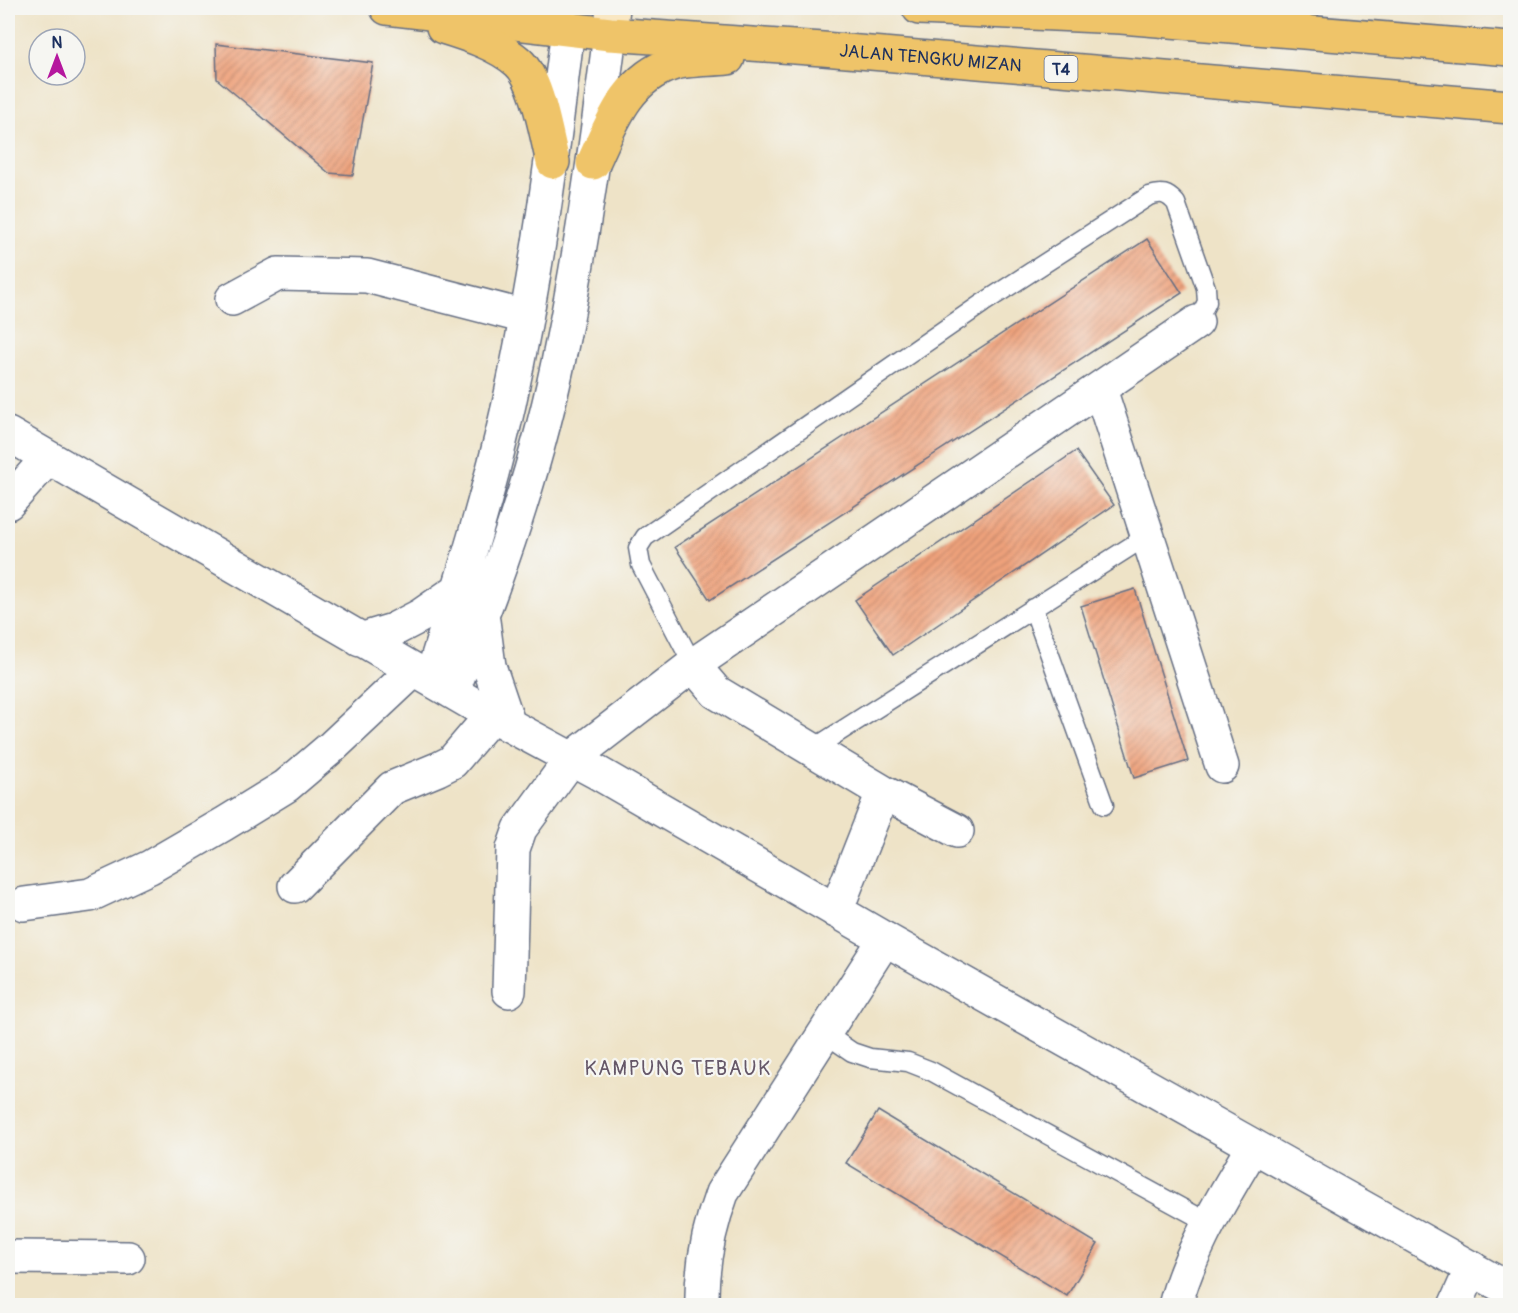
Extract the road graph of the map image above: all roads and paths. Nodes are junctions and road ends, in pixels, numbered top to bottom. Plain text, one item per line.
1 (382, 8) edge
2 (387, 8) edge
3 (919, 8) edge
4 (1121, 12) edge
5 (569, 18) edge
6 (612, 21) edge
7 (822, 49) junction
8 (1510, 49) edge
9 (1510, 107) edge
10 (553, 162) junction
11 (593, 163) junction
12 (232, 299) dead end
13 (526, 317) junction
14 (1197, 322) joint
15 (1100, 389) junction
16 (8, 434) edge
17 (48, 458) junction
18 (8, 503) edge
19 (1147, 536) junction
20 (459, 589) junction
21 (1033, 608) junction
22 (483, 616) junction
23 (360, 640) junction
24 (693, 665) junction
25 (432, 681) junction
26 (501, 720) junction
27 (811, 750) junction
28 (571, 759) junction
29 (1222, 766) dead end
30 (883, 792) junction
31 (1104, 805) dead end
32 (957, 831) dead end
33 (295, 886) dead end
34 (24, 904) dead end
35 (836, 911) junction
36 (885, 939) junction
37 (510, 991) dead end
38 (824, 1033) junction
39 (1253, 1146) junction
40 (1209, 1223) junction
41 (8, 1257) edge
42 (128, 1258) dead end
43 (1472, 1268) junction
44 (1510, 1290) edge
45 (702, 1305) edge
46 (1175, 1305) edge
47 (1455, 1305) edge

1 - 10 highway
2 - 5 highway, JALAN TENGKU MIZAN / T4
3 - 4 highway
4 - 8 highway
5 - 6 highway, JALAN TENGKU MIZAN / T4
5 - 10 street
6 - 7 highway, JALAN TENGKU MIZAN / T4
6 - 11 street
7 - 9 highway, JALAN TENGKU MIZAN / T4
7 - 11 highway
10 - 13 street
11 - 22 street
12 - 13 street
13 - 20 street
14 - 15 street
14 - 24 lane
15 - 19 street
15 - 24 street
16 - 17 street
17 - 18 street
17 - 23 street
19 - 21 lane
19 - 29 street
20 - 23 street
20 - 25 street
21 - 27 lane
21 - 31 lane
22 - 25 street
22 - 26 street
23 - 25 street
24 - 27 street
24 - 28 street
25 - 26 street
25 - 34 street
26 - 28 street
26 - 33 street
27 - 30 street
28 - 35 street
28 - 37 street
30 - 32 street
30 - 35 street
35 - 36 street
36 - 38 street
36 - 39 street
38 - 40 lane
38 - 45 street
39 - 40 street
39 - 43 street
40 - 46 street
41 - 42 street
43 - 44 street
43 - 47 street

